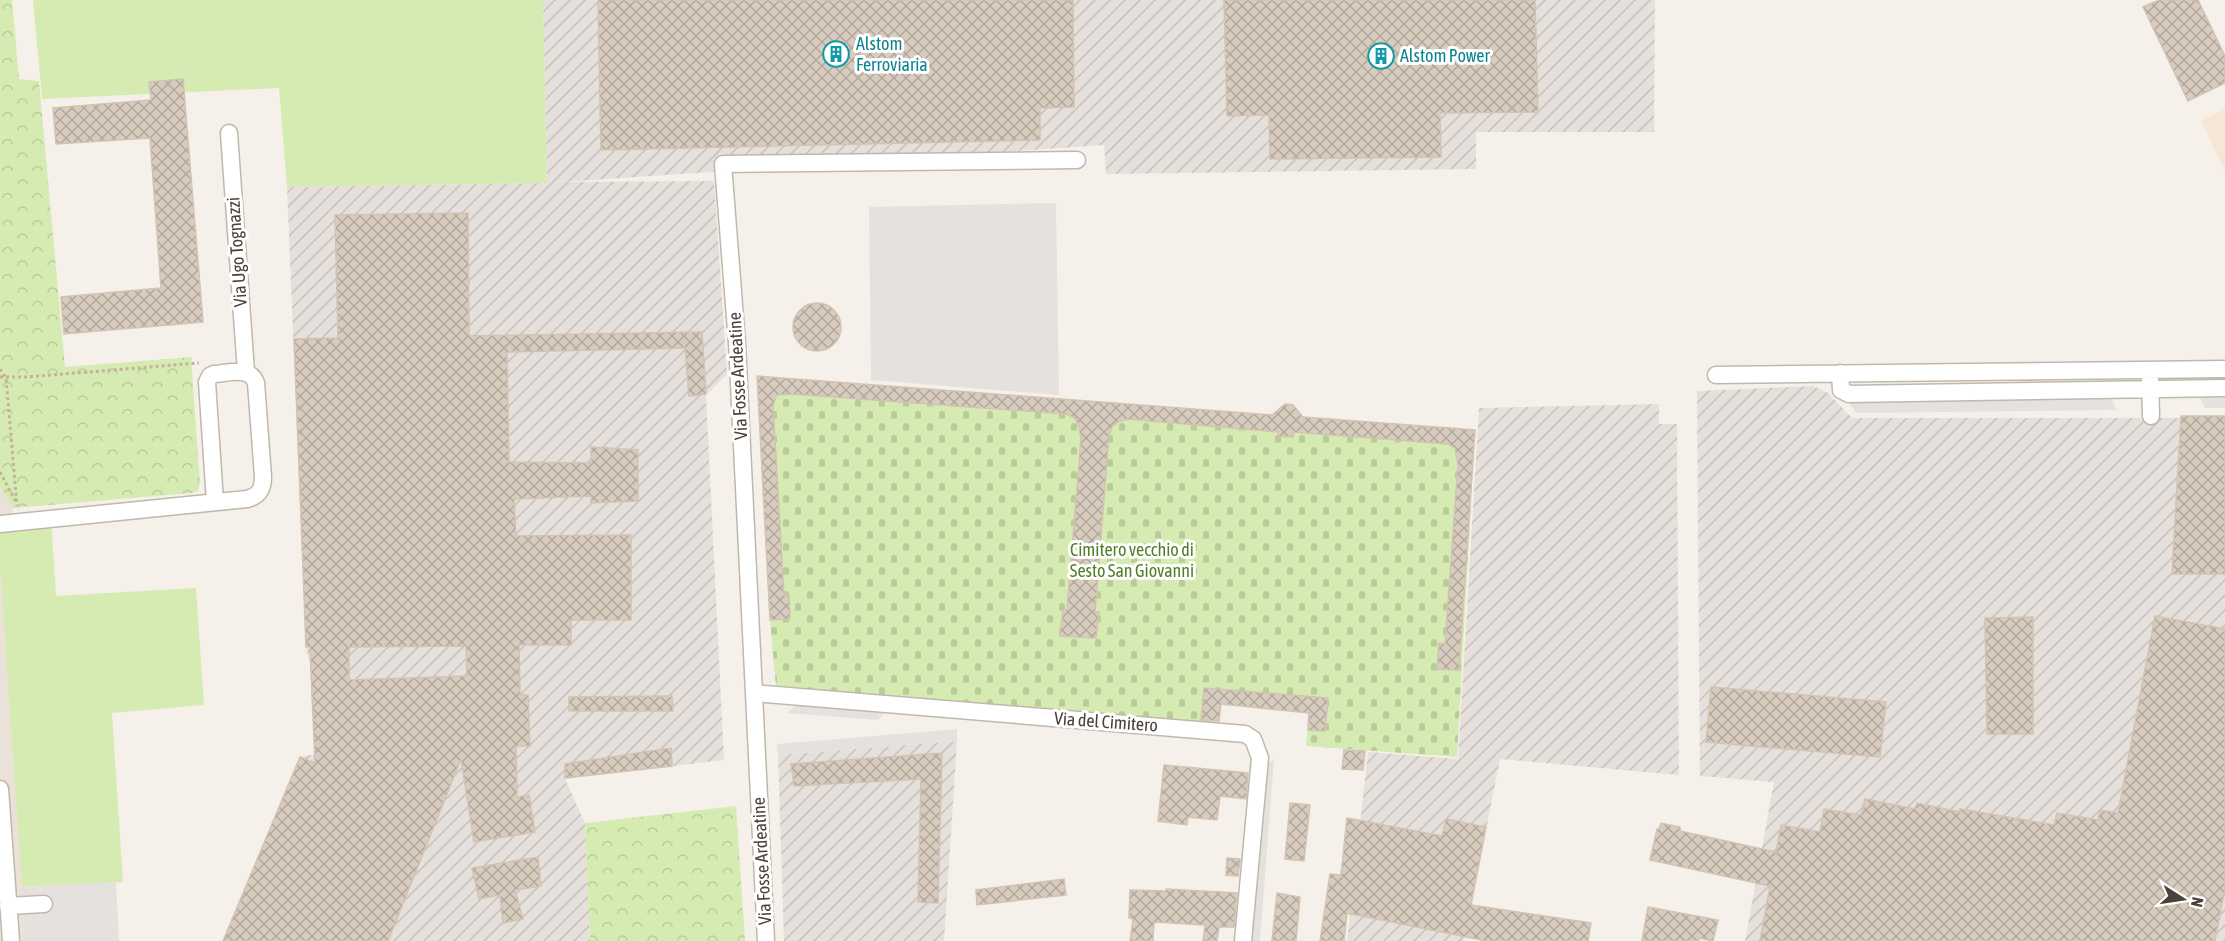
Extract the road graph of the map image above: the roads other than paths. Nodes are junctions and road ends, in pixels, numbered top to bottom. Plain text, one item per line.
1 (229, 133) dead end
2 (1077, 160) dead end
3 (2225, 369) edge
4 (2150, 370) junction
5 (246, 372) junction
6 (1840, 373) junction
7 (1716, 375) dead end
8 (2225, 388) edge
9 (2150, 389) junction
10 (2151, 416) dead end
11 (215, 502) junction
12 (0, 524) edge
13 (754, 693) junction
14 (0, 789) edge
15 (44, 904) dead end
16 (8, 906) junction
17 (11, 941) edge
18 (766, 941) edge
19 (1243, 941) edge

1 - 5 street, Via Ugo Tognazzi
2 - 13 street, Via Fosse Ardeatine
3 - 4 street
4 - 6 street
4 - 9 street
5 - 11 street
5 - 11 street, Via Ugo Tognazzi
6 - 7 street
6 - 9 street
8 - 9 street
9 - 10 street
11 - 12 street, Via Ugo Tognazzi
13 - 18 street, Via Fosse Ardeatine
13 - 19 street, Via del Cimitero
14 - 16 street
15 - 16 street
16 - 17 street

